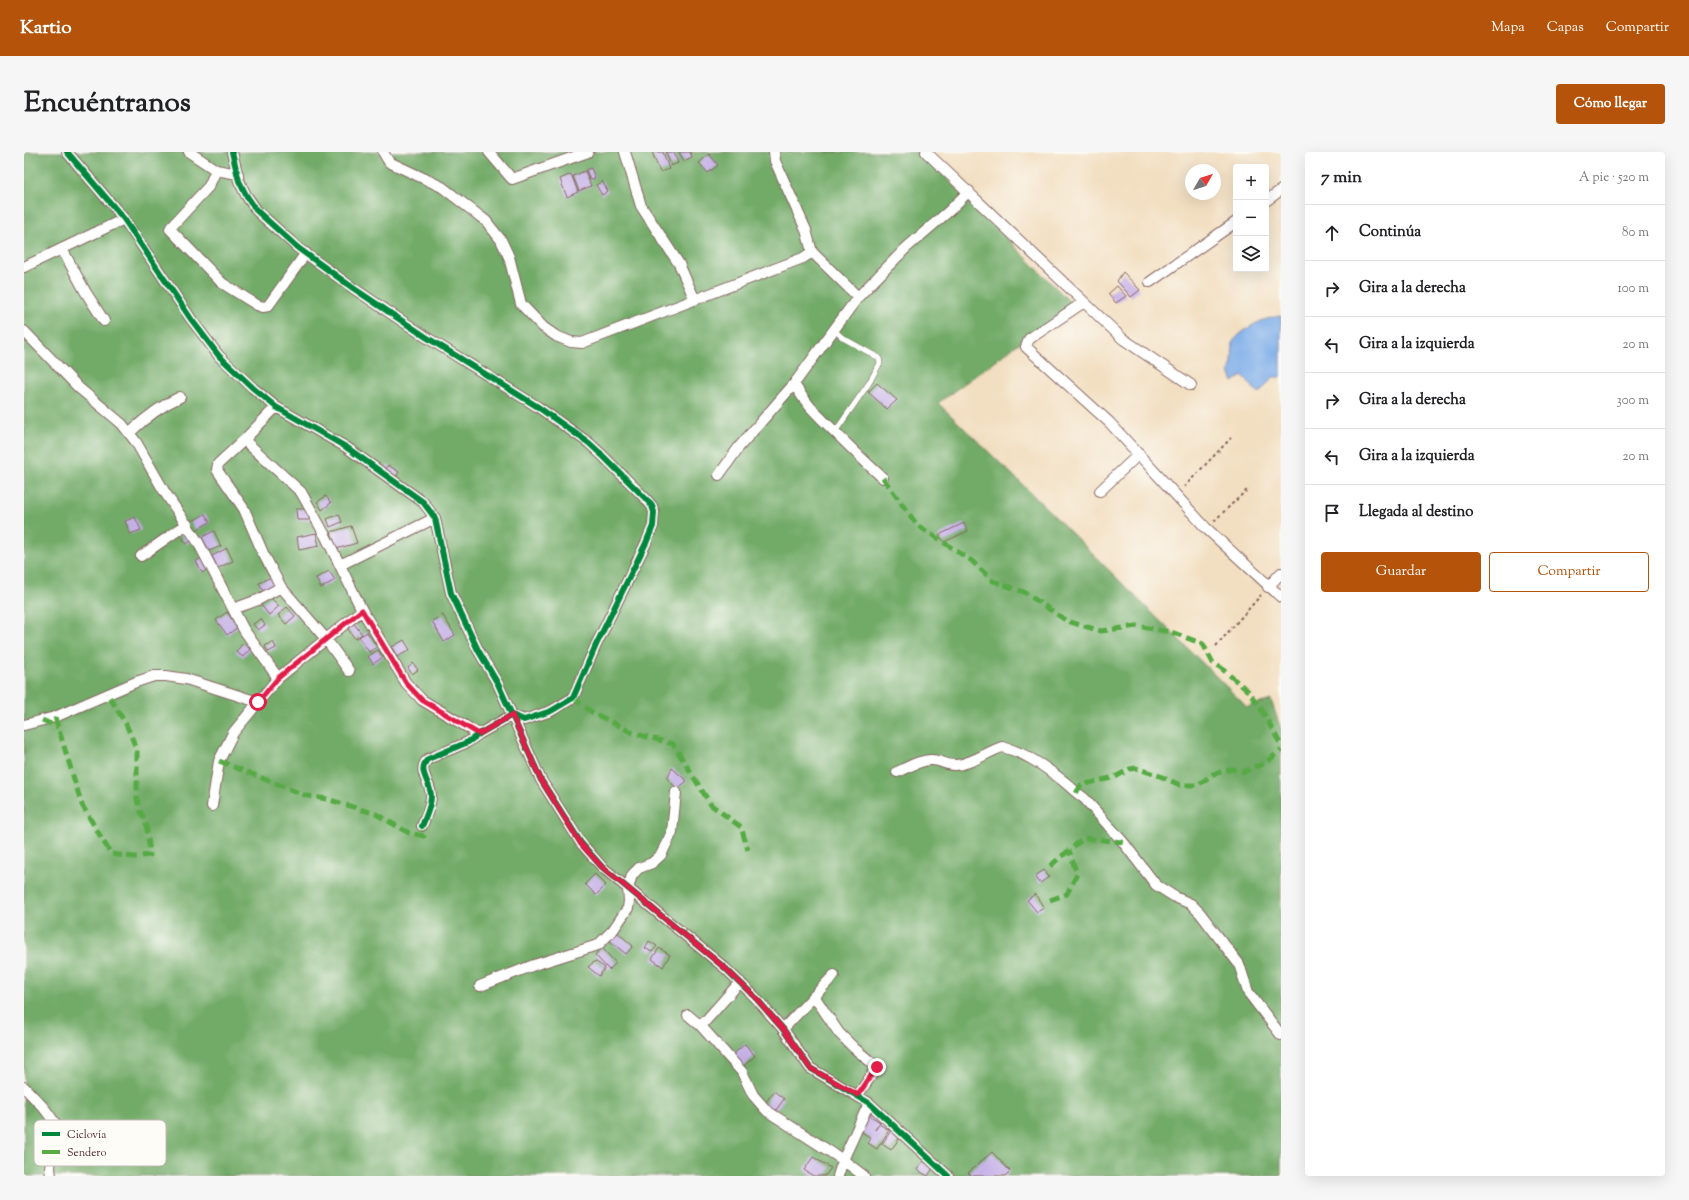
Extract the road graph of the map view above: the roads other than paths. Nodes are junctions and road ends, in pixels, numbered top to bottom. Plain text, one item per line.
1 (67, 152) edge
2 (190, 152) edge
3 (232, 152) edge
4 (383, 152) edge
5 (489, 152) edge
6 (588, 152) edge
7 (625, 152) edge
8 (774, 152) edge
9 (926, 152) edge
10 (216, 170) junction
11 (238, 174) junction
12 (1281, 190) edge
13 (969, 191) junction
14 (1267, 200) edge
15 (124, 219) junction
16 (1233, 224) edge
17 (62, 249) junction
18 (812, 252) junction
19 (306, 253) junction
20 (25, 263) edge
21 (1150, 282) dead end
22 (858, 297) junction
23 (695, 300) junction
24 (1084, 302) junction
25 (104, 321) dead end
26 (834, 330) junction
27 (24, 331) edge
28 (794, 384) junction
29 (1191, 385) dead end
30 (180, 397) dead end
31 (276, 407) junction
32 (835, 432) junction
33 (129, 433) junction
34 (244, 440) junction
35 (1139, 454) junction
36 (719, 474) dead end
37 (883, 478) dead end
38 (1100, 491) dead end
39 (435, 518) junction
40 (187, 524) junction
41 (141, 556) dead end
42 (340, 565) junction
43 (1281, 573) edge
44 (281, 587) junction
45 (1268, 587) junction
46 (1281, 597) edge
47 (233, 609) junction
48 (362, 610) junction
49 (326, 639) junction
50 (349, 671) dead end
51 (278, 678) junction
52 (258, 702) junction
53 (512, 715) junction
54 (24, 725) edge
55 (479, 734) junction
56 (897, 772) dead end
57 (676, 792) dead end
58 (212, 806) dead end
59 (422, 826) dead end
60 (628, 889) junction
61 (834, 975) dead end
62 (740, 982) junction
63 (480, 986) dead end
64 (814, 996) junction
65 (688, 1015) dead end
66 (701, 1026) junction
67 (783, 1029) junction
68 (1281, 1035) edge
69 (24, 1087) edge
70 (858, 1095) junction
71 (869, 1103) junction
72 (53, 1120) edge
73 (843, 1160) junction
74 (50, 1166) edge
75 (51, 1176) edge
76 (838, 1176) edge
77 (864, 1176) edge
78 (947, 1176) edge

1 - 15 street
2 - 10 street
3 - 11 street
4 - 23 street
5 - 6 street
7 - 23 street
8 - 18 street
9 - 13 street
10 - 11 street
10 - 19 street
11 - 19 street
12 - 14 street
13 - 22 street
13 - 24 street
15 - 17 street
15 - 31 street
16 - 21 street
17 - 20 street
17 - 25 street
18 - 22 street
18 - 23 street
19 - 53 street
22 - 26 street
24 - 29 street
24 - 35 street
26 - 28 street
26 - 32 lane
27 - 33 street
28 - 32 street
28 - 36 street
30 - 33 street
31 - 34 street
31 - 39 street
32 - 37 street
33 - 40 street
34 - 42 street
34 - 44 street
35 - 38 street
35 - 45 street
39 - 42 street
39 - 53 street
40 - 41 street
40 - 47 street
42 - 48 street
43 - 45 street
44 - 47 street
44 - 49 street
45 - 46 street
47 - 51 street
48 - 49 street
48 - 55 street
49 - 50 street
49 - 51 street
51 - 52 street
52 - 54 street
52 - 58 street
53 - 55 street
53 - 60 street
55 - 59 street
56 - 68 street
57 - 60 street
60 - 62 street
60 - 63 street
61 - 64 street
62 - 66 street
62 - 67 street
64 - 67 street
64 - 70 street
65 - 66 street
66 - 73 street
67 - 70 street
69 - 72 street
70 - 71 street
71 - 73 street
71 - 78 street
73 - 76 street
73 - 77 street
74 - 75 street

